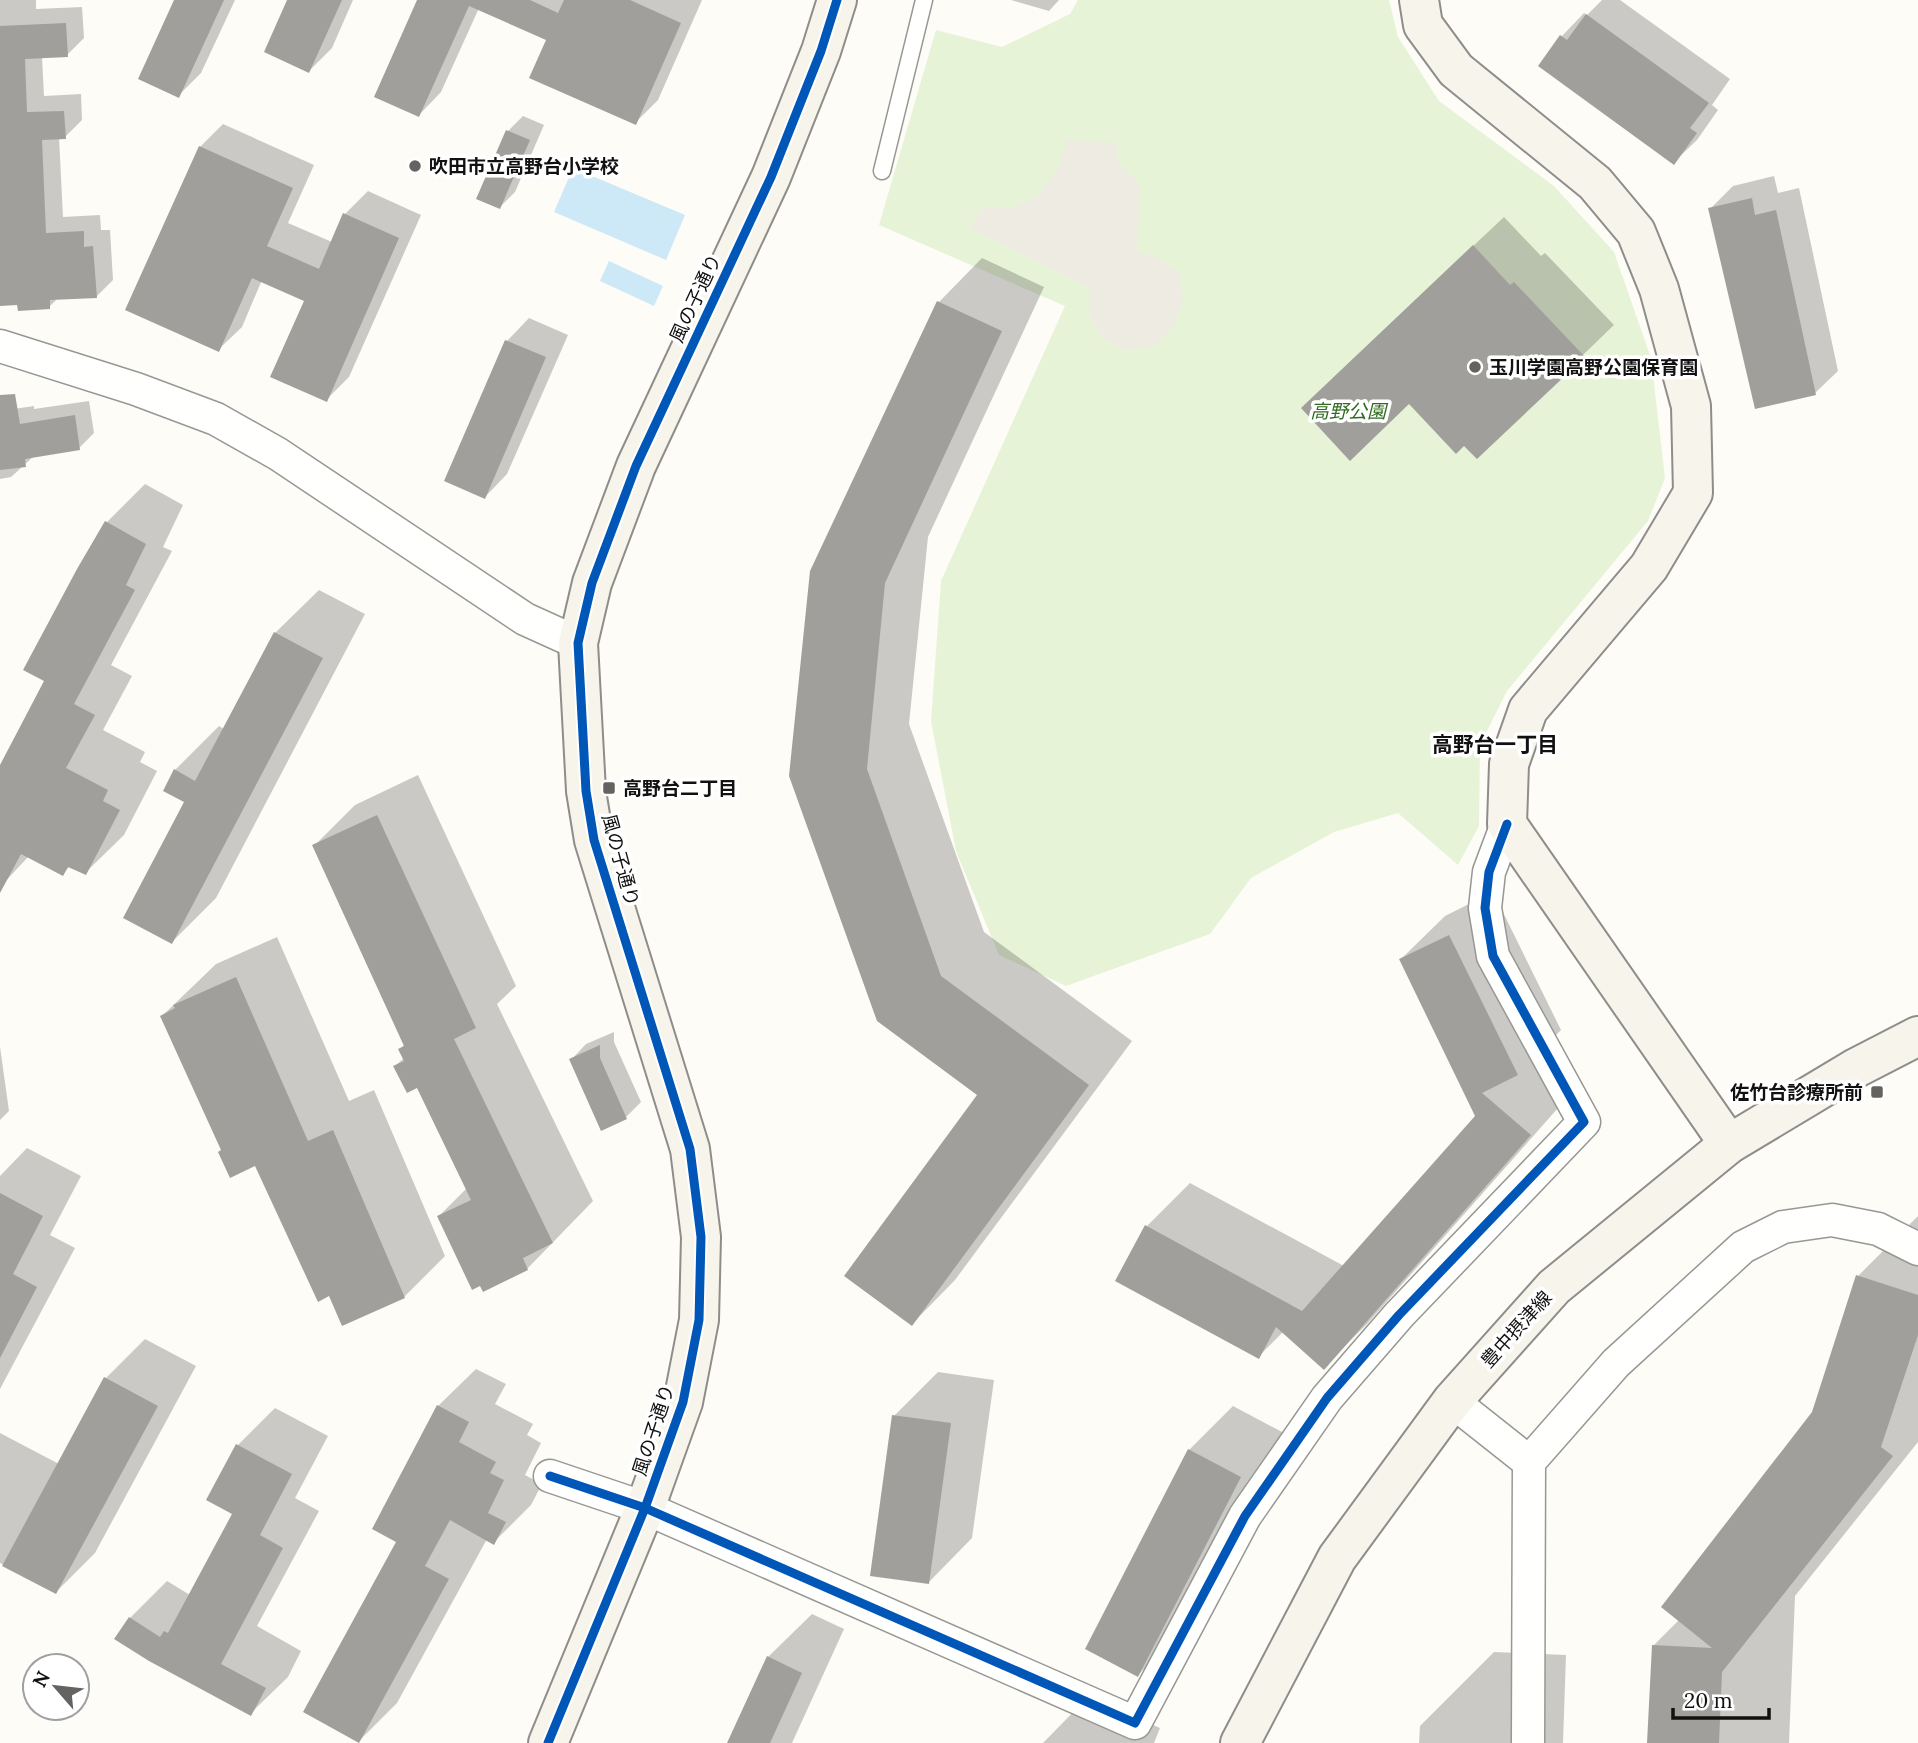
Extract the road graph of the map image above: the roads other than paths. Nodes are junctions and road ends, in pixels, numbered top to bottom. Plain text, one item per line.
1 (837, 0) edge
2 (925, 0) edge
3 (1419, 0) edge
4 (882, 171) dead end
5 (0, 346) edge
6 (578, 643) junction
7 (1507, 824) junction
8 (1918, 1036) edge
9 (1729, 1144) junction
10 (1918, 1249) edge
11 (1452, 1401) junction
12 (1529, 1462) junction
13 (550, 1476) dead end
14 (645, 1508) junction
15 (548, 1743) edge
16 (1240, 1743) edge
17 (1528, 1743) edge

1 - 6 street, 風の子通り
2 - 4 lane
3 - 7 street
5 - 6 street
6 - 14 street, 風の子通り
7 - 9 street
7 - 14 street
8 - 9 street, 豊中摂津線
9 - 11 street, 豊中摂津線
10 - 12 street
11 - 12 street
11 - 16 street, 豊中摂津線
12 - 17 street
13 - 14 street
14 - 15 street, 風の子通り

